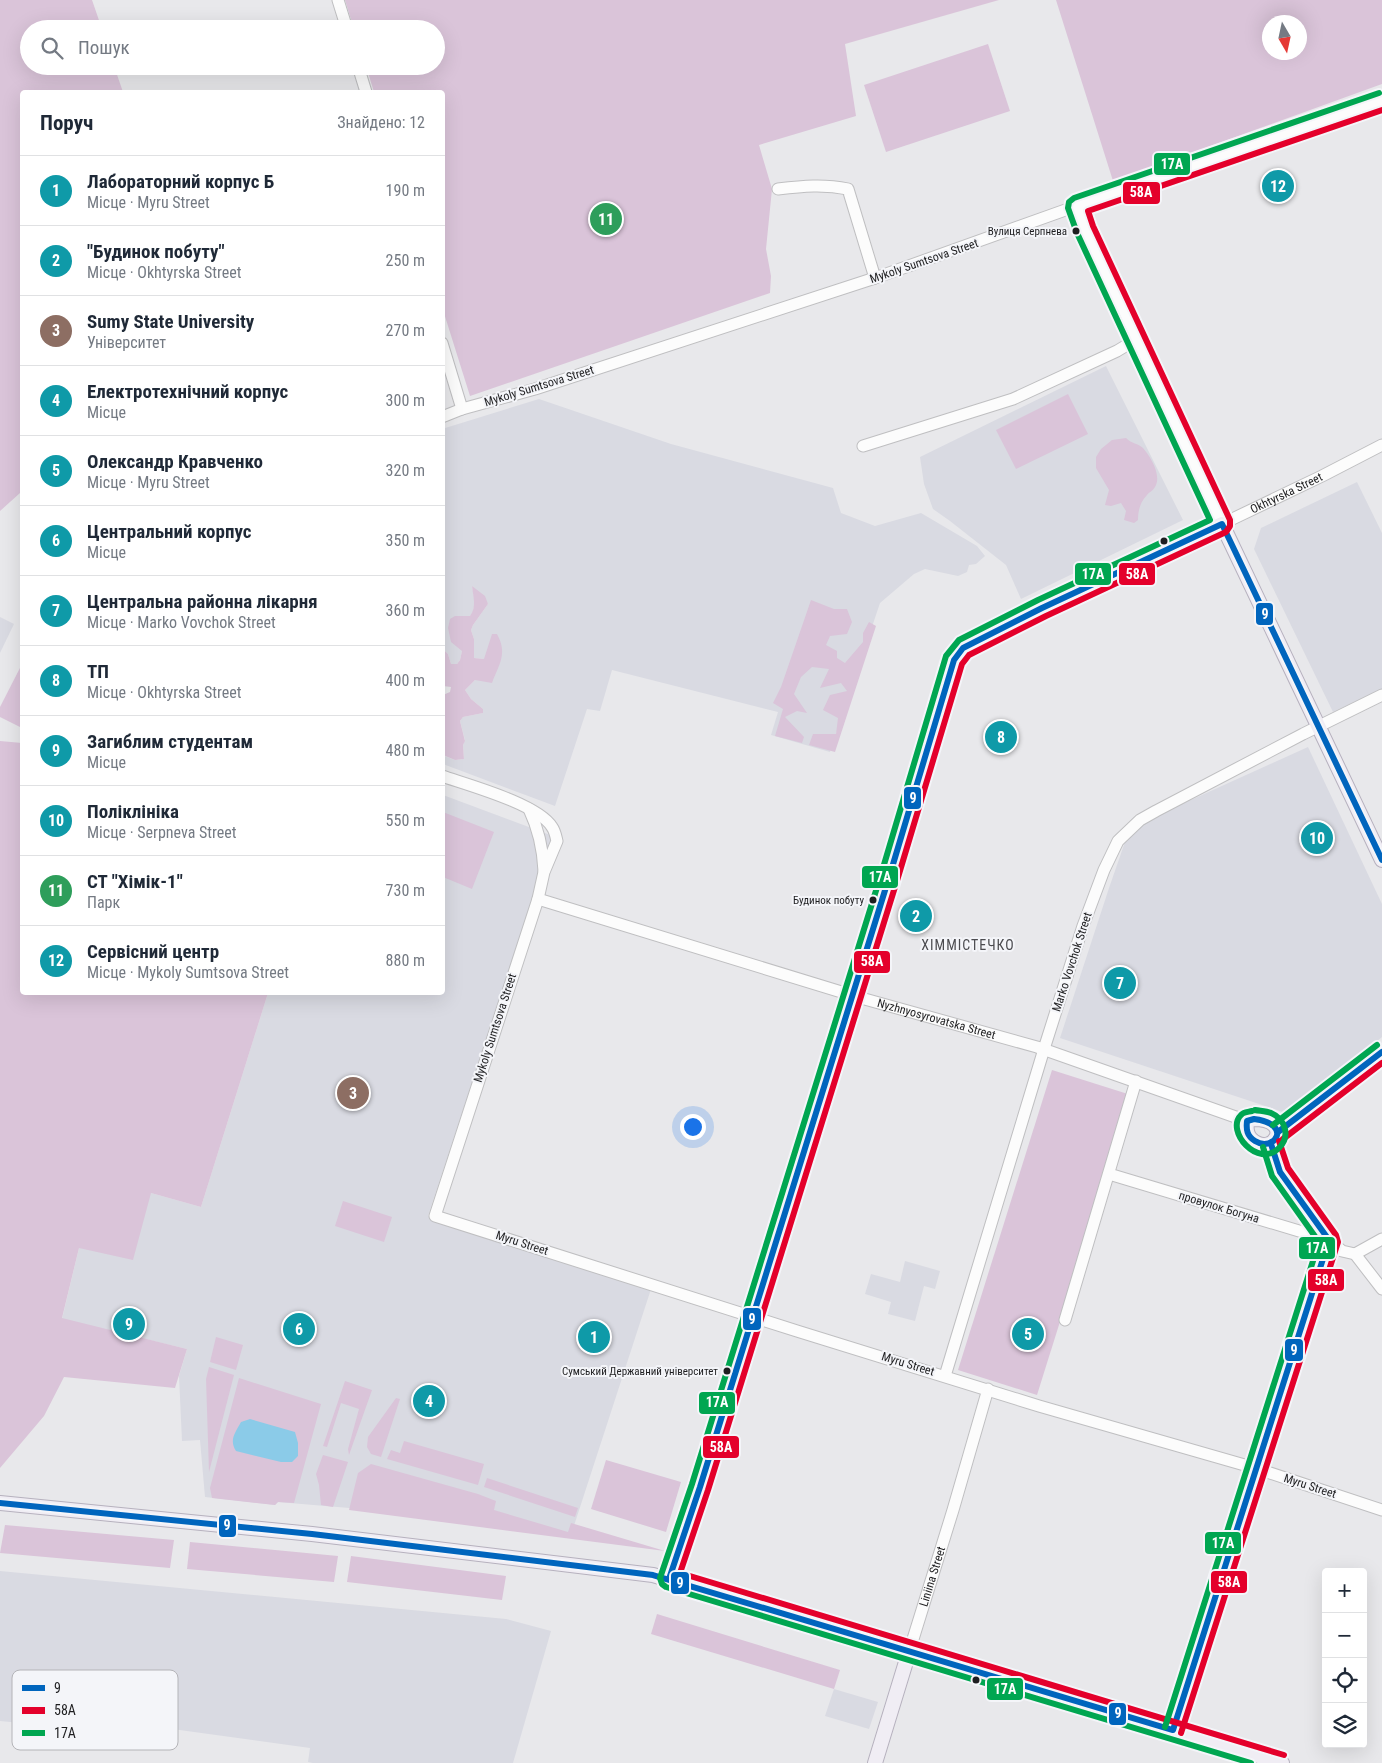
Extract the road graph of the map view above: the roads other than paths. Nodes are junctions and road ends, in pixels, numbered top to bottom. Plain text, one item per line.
1 (338, 0) edge
2 (344, 20) edge
3 (361, 75) edge
4 (365, 90) edge
5 (1382, 101) edge
6 (778, 190) dead end
7 (1077, 206) junction
8 (875, 278) junction
9 (1137, 339) junction
10 (445, 353) edge
11 (462, 409) junction
12 (445, 416) edge
13 (1382, 444) edge
14 (863, 446) dead end
15 (1222, 524) junction
16 (1382, 695) edge
17 (1319, 726) junction
18 (445, 777) edge
19 (528, 808) junction
20 (1382, 860) edge
21 (544, 872) junction
22 (538, 899) junction
23 (852, 995) junction
24 (1044, 1049) junction
25 (1382, 1052) edge
26 (1136, 1081) junction
27 (1247, 1121) junction
28 (1278, 1132) junction
29 (1271, 1144) junction
30 (1109, 1174) junction
31 (435, 1216) joint
32 (1382, 1239) edge
33 (1329, 1240) junction
34 (1355, 1254) junction
35 (1382, 1289) edge
36 (752, 1316) junction
37 (1065, 1320) dead end
38 (945, 1376) junction
39 (988, 1389) junction
40 (1255, 1468) junction
41 (0, 1503) edge
42 (1382, 1510) edge
43 (669, 1579) junction
44 (909, 1652) junction
45 (1173, 1730) junction
46 (874, 1763) edge
47 (1282, 1763) edge

1 - 2 street
3 - 4 street
5 - 7 street, Mykoly Sumtsova Street
6 - 8 street
7 - 8 street, Mykoly Sumtsova Street
7 - 9 street
8 - 11 street, Mykoly Sumtsova Street
9 - 14 street
9 - 15 street
10 - 11 street
11 - 12 street, Mykoly Sumtsova Street
13 - 15 street, Okhtyrska Street
15 - 17 main road
15 - 23 main road, Okhtyrska Street
16 - 17 street, Marko Vovchok Street
17 - 20 main road
17 - 24 street, Marko Vovchok Street
18 - 19 street
19 - 21 street
19 - 21 street, Mykoly Sumtsova Street
21 - 22 street, Mykoly Sumtsova Street
22 - 23 street, Nyzhnyosyrovatska Street
22 - 31 street, Mykoly Sumtsova Street
23 - 24 street, Nyzhnyosyrovatska Street
23 - 36 main road, Okhtyrska Street
24 - 26 street, Nyzhnyosyrovatska Street
24 - 38 street, Marko Vovchok Street
25 - 28 main road
26 - 27 street, Nyzhnyosyrovatska Street
26 - 30 street
27 - 28 main road, Nyzhnyosyrovatska Street
27 - 29 main road
28 - 29 main road
29 - 33 main road
30 - 33 street, провулок Богуна
30 - 37 street
31 - 36 street, Myru Street
32 - 34 street
33 - 34 street
33 - 40 main road
34 - 35 street
36 - 38 street, Myru Street
36 - 43 main road, Okhtyrska Street
38 - 39 street, Myru Street
39 - 40 street, Myru Street
39 - 44 street, Liniina Street
40 - 42 street, Myru Street
40 - 45 main road
41 - 43 main road
43 - 44 main road
44 - 45 main road
44 - 46 main road, Liniina Street
45 - 47 main road

